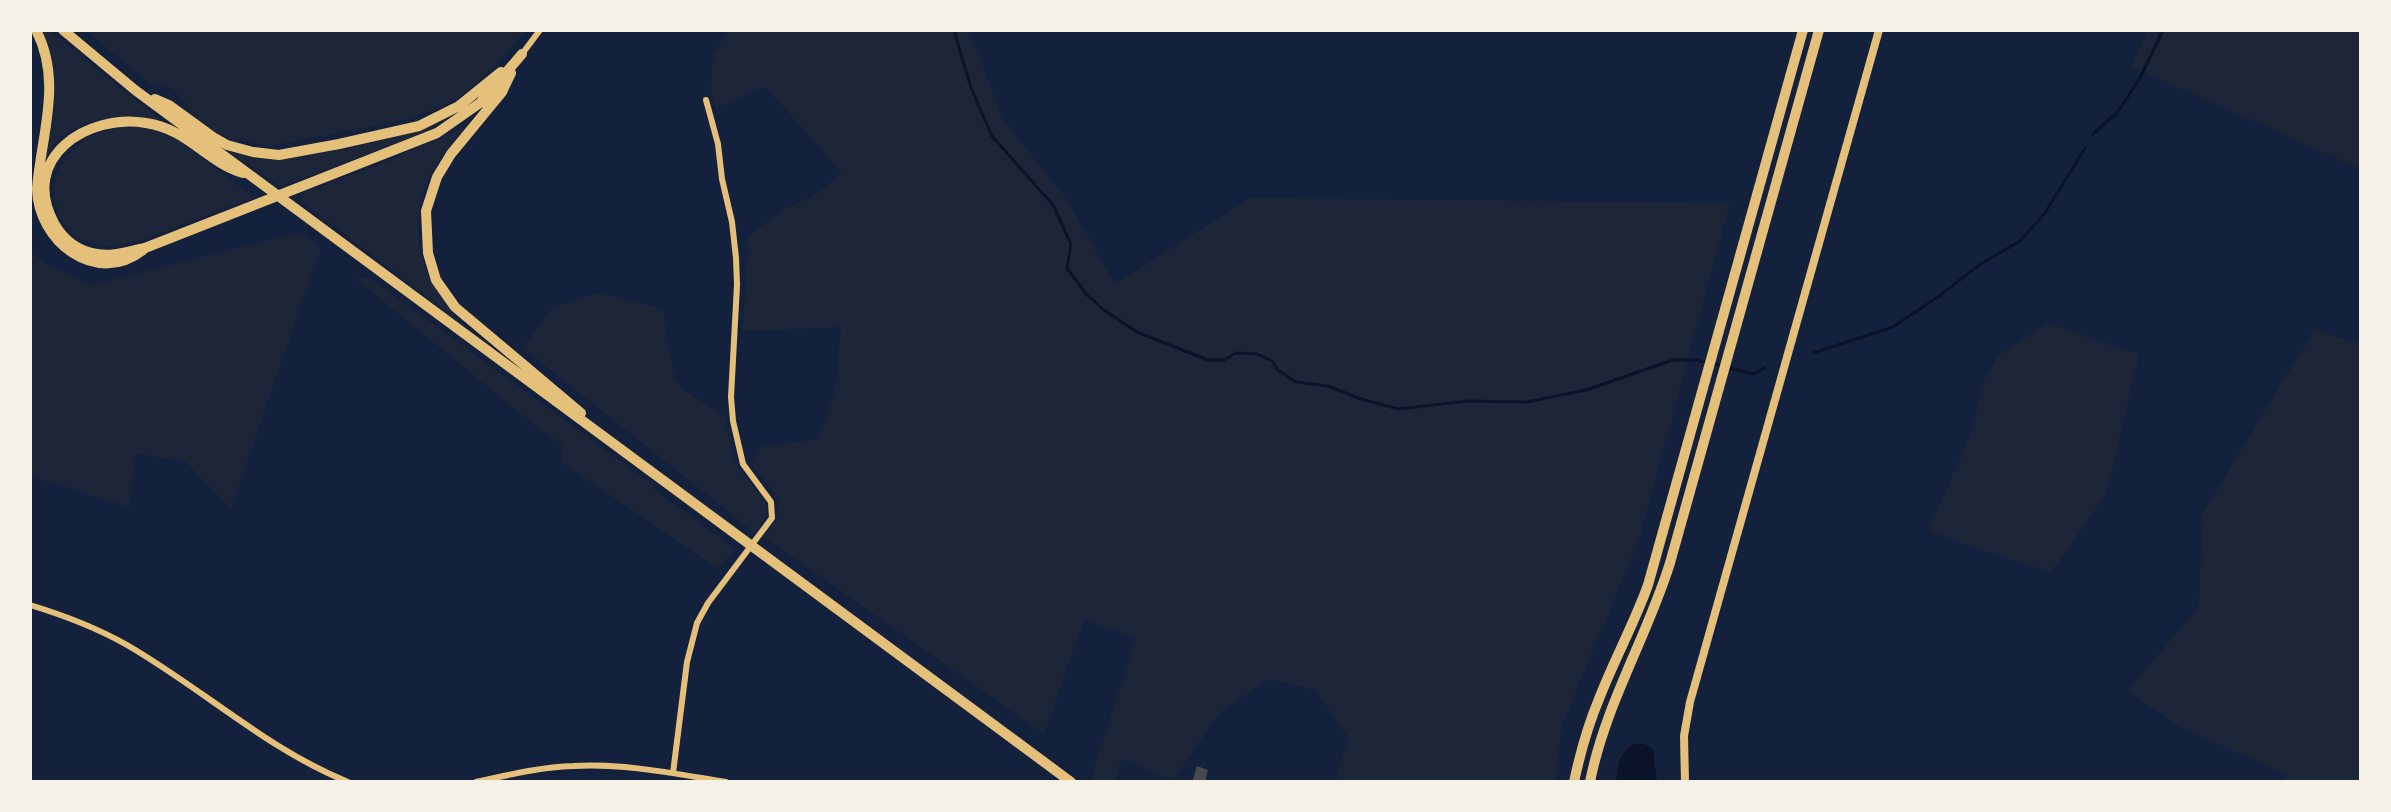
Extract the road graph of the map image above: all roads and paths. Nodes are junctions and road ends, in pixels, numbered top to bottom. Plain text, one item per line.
1 (36, 30) edge
2 (63, 30) edge
3 (540, 30) edge
4 (1803, 30) edge
5 (1819, 30) edge
6 (1879, 30) edge
7 (522, 54) junction
8 (135, 90) junction
9 (706, 100) dead end
10 (251, 175) junction
11 (145, 248) junction
12 (592, 427) junction
13 (30, 605) edge
14 (673, 773) junction
15 (348, 782) edge
16 (476, 782) edge
17 (726, 782) edge
18 (1071, 782) edge
19 (1574, 782) edge
20 (1590, 782) edge
21 (1685, 782) edge

1 - 11 main road
2 - 8 main road
3 - 7 street
4 - 19 main road
5 - 20 main road
6 - 21 street
7 - 8 main road
7 - 11 main road
7 - 12 main road
8 - 10 main road
9 - 14 street
10 - 11 main road
10 - 12 main road
12 - 18 main road
13 - 15 street
14 - 16 street
14 - 17 street

